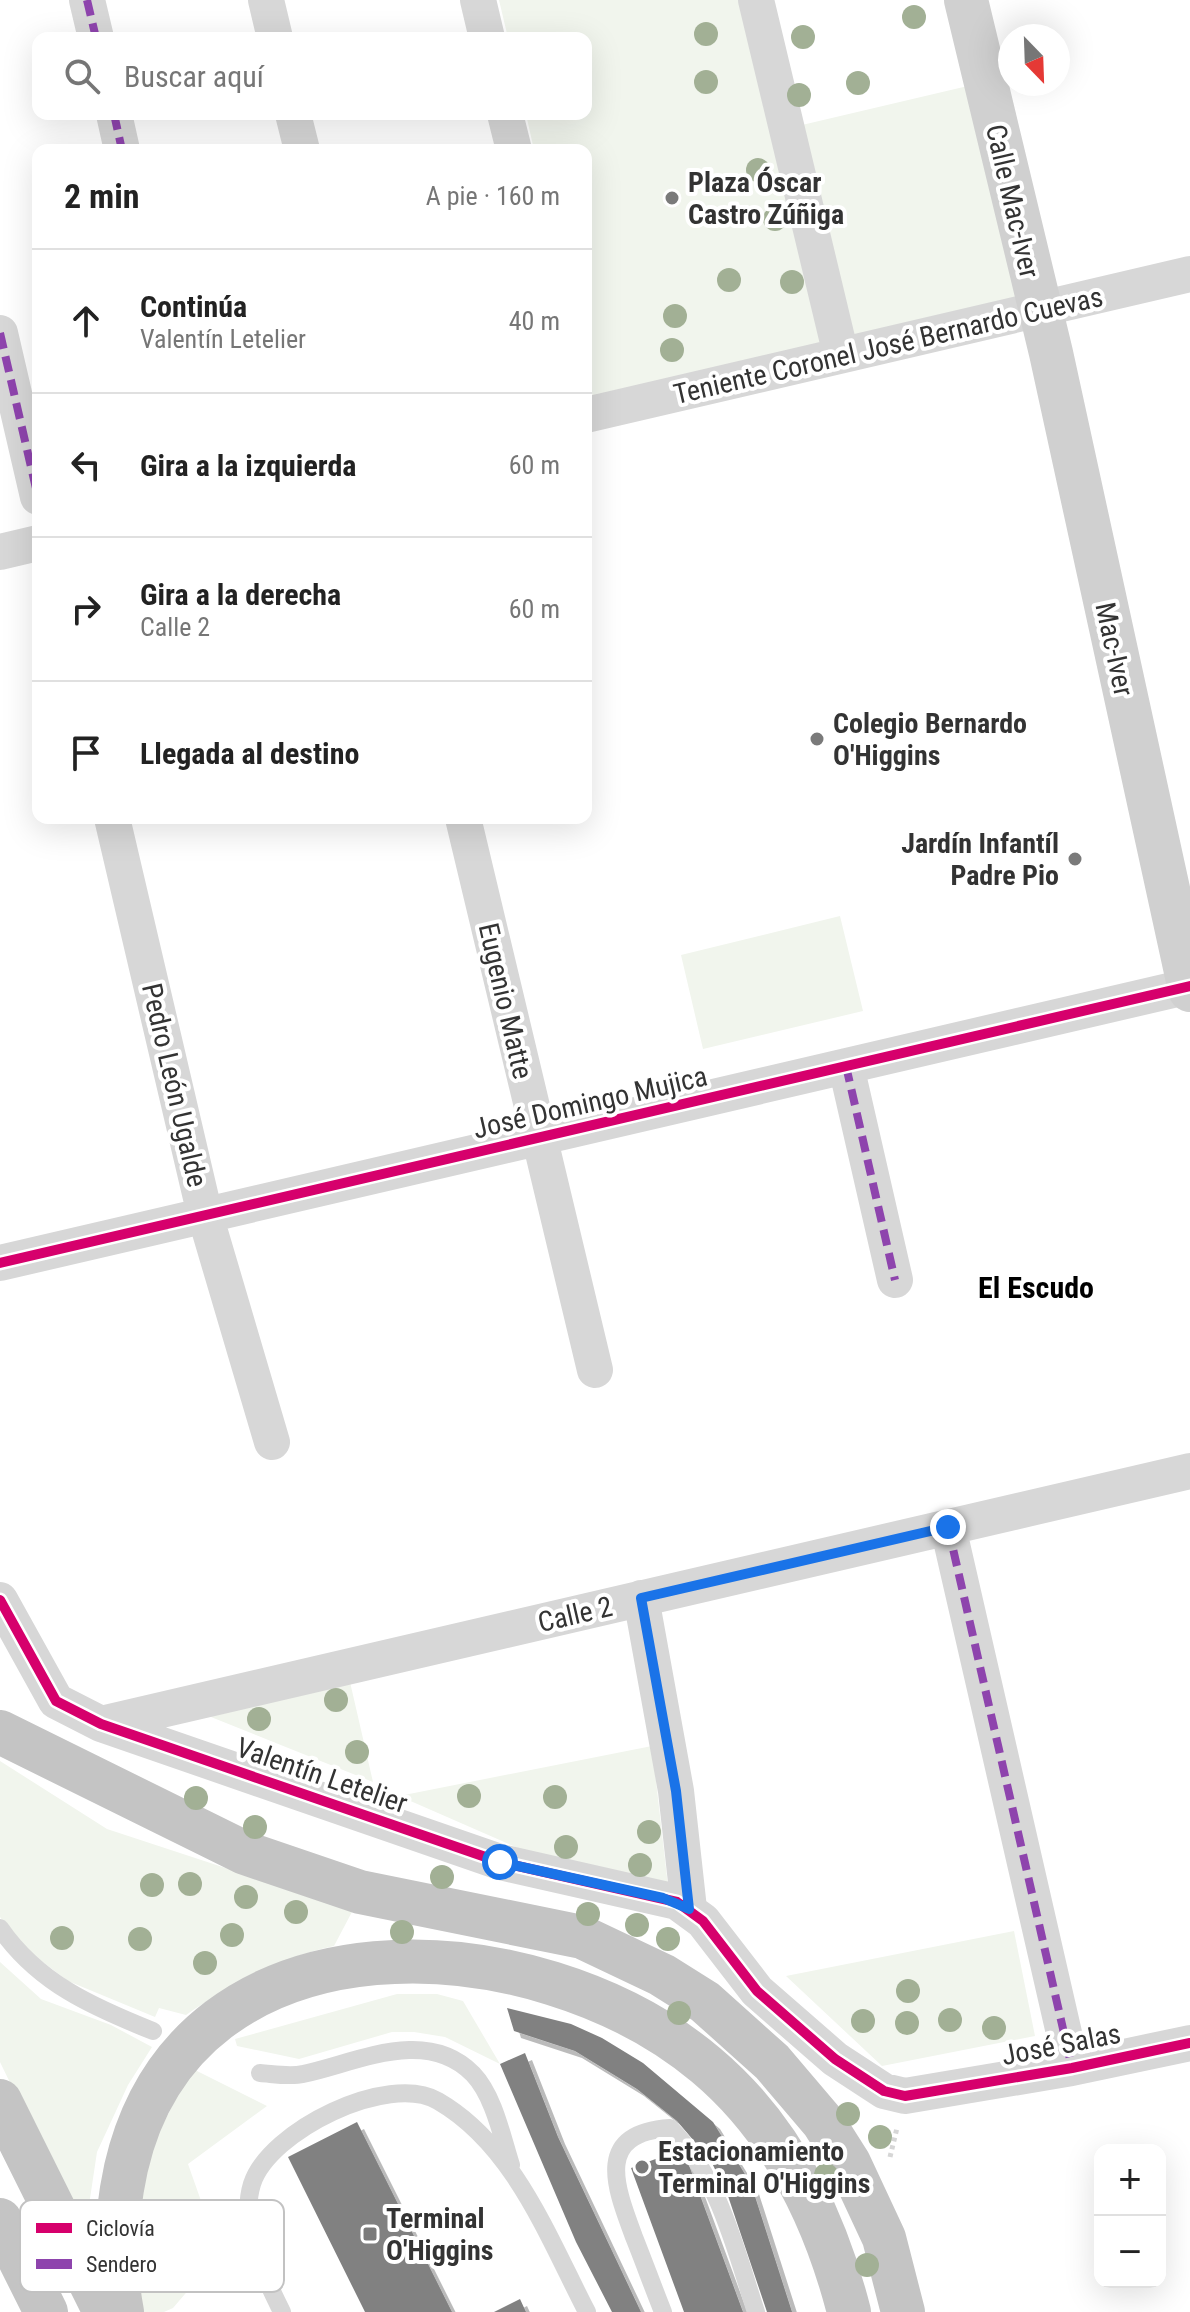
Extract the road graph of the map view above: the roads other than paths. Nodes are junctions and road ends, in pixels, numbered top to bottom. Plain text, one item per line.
1 (87, 0) edge
2 (266, 0) edge
3 (478, 0) edge
4 (756, 0) edge
5 (966, 0) edge
6 (95, 32) edge
7 (274, 32) edge
8 (486, 32) edge
9 (115, 120) edge
10 (294, 120) edge
11 (506, 120) edge
12 (121, 144) edge
13 (300, 144) edge
14 (512, 144) edge
15 (1190, 274) edge
16 (1038, 309) junction
17 (0, 333) edge
18 (841, 355) junction
19 (592, 414) edge
20 (32, 471) edge
21 (32, 544) edge
22 (0, 552) edge
23 (113, 824) edge
24 (464, 824) edge
25 (1190, 987) edge
26 (846, 1066) junction
27 (539, 1138) junction
28 (205, 1215) junction
29 (0, 1263) edge
30 (895, 1280) dead end
31 (595, 1370) dead end
32 (272, 1442) dead end
33 (1190, 1471) edge
34 (948, 1527) junction
35 (641, 1598) junction
36 (0, 1600) edge
37 (101, 1724) junction
38 (0, 1732) edge
39 (689, 1909) junction
40 (0, 1928) edge
41 (153, 2031) dead end
42 (1190, 2043) edge
43 (1072, 2068) junction
44 (260, 2073) dead end
45 (0, 2101) edge
46 (515, 2175) junction
47 (49, 2200) edge
48 (121, 2200) edge
49 (251, 2200) edge
50 (0, 2220) edge
51 (20, 2260) edge
52 (36, 2292) edge
53 (95, 2292) edge
54 (121, 2292) edge
55 (272, 2292) edge
56 (46, 2312) edge
57 (105, 2312) edge
58 (122, 2312) edge
59 (282, 2312) edge
60 (587, 2312) edge
61 (663, 2312) edge
62 (756, 2312) edge
63 (849, 2312) edge
64 (903, 2312) edge

1 - 6 street
2 - 7 street
3 - 8 street
4 - 18 street
5 - 16 street, Calle Mac-Iver
9 - 12 street
10 - 13 street
11 - 14 street
15 - 16 street, Teniente Coronel José Bernardo Cuevas
16 - 18 street, Teniente Coronel José Bernardo Cuevas
16 - 25 street, Mac-Iver
17 - 20 street
18 - 19 street, Teniente Coronel José Bernardo Cuevas
21 - 22 street
23 - 28 street, Pedro León Ugalde
24 - 27 street, Eugenio Matte
25 - 26 street, José Domingo Mujica
26 - 27 street, José Domingo Mujica
26 - 30 street
27 - 28 street, José Domingo Mujica
27 - 31 street, Eugenio Matte
28 - 29 street, José Domingo Mujica
28 - 32 street, Pedro León Ugalde
33 - 34 street, Calle 2
34 - 35 street, Calle 2
34 - 43 street
35 - 37 street, Calle 2
35 - 39 street
36 - 37 street, Valentín Letelier
37 - 39 street, Valentín Letelier
38 - 64 highway
39 - 43 street, José Salas
40 - 41 lane
42 - 43 street, José Salas
44 - 46 lane
45 - 47 highway
46 - 49 lane
46 - 60 lane
48 - 63 highway
50 - 51 highway
52 - 56 highway
53 - 57 highway
54 - 58 highway
55 - 59 lane
61 - 62 lane

